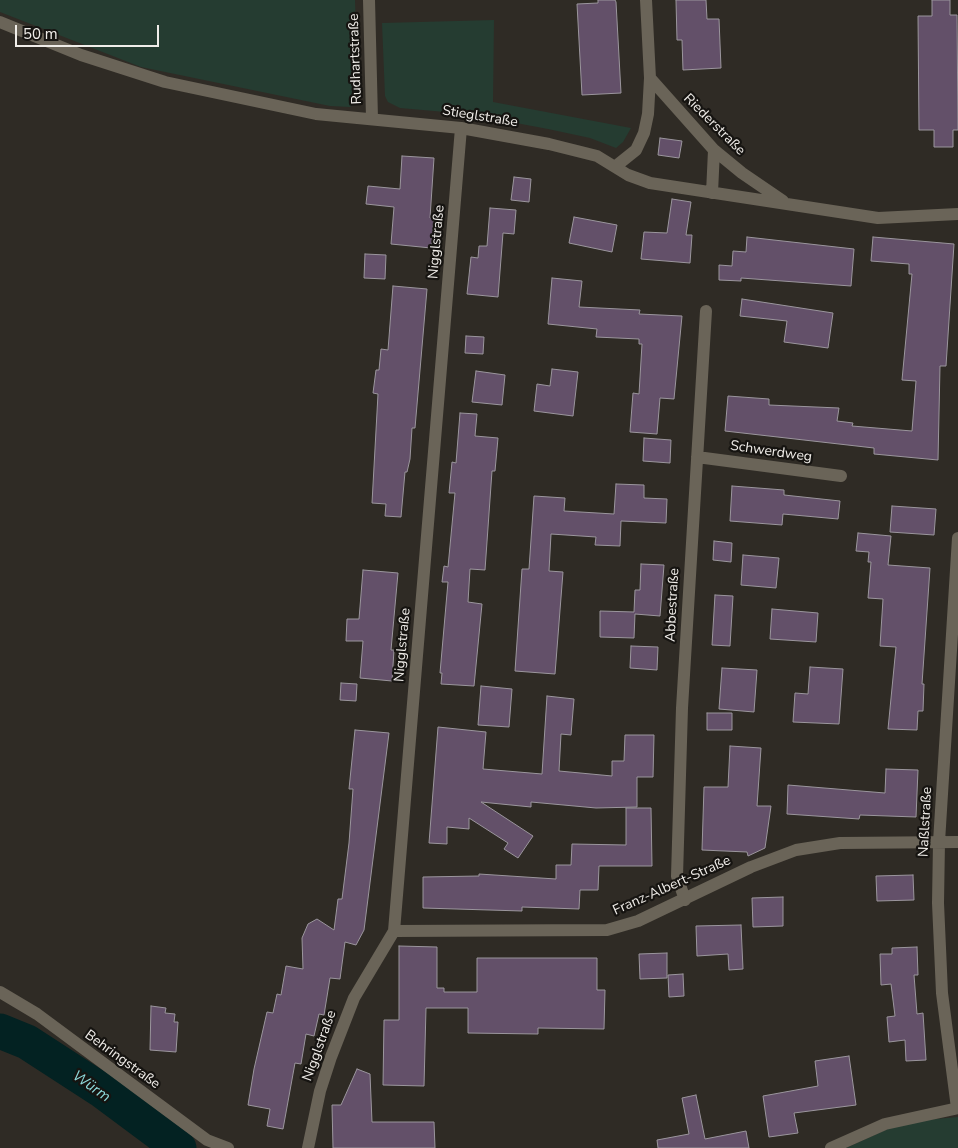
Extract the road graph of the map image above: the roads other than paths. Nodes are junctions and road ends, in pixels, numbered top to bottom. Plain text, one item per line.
1 (369, 0) edge
2 (646, 0) edge
3 (0, 22) edge
4 (650, 78) junction
5 (372, 118) junction
6 (461, 128) junction
7 (714, 150) junction
8 (616, 166) junction
9 (712, 193) junction
10 (788, 204) junction
11 (958, 214) edge
12 (706, 311) dead end
13 (697, 457) junction
14 (841, 476) dead end
15 (958, 538) edge
16 (939, 842) junction
17 (958, 842) edge
18 (685, 900) junction
19 (394, 931) junction
20 (0, 992) edge
21 (958, 1108) edge
22 (228, 1148) edge
23 (308, 1148) edge
24 (831, 1148) edge

1 - 5 street, Rudhartstraße
2 - 4 street
3 - 5 street, Stieglstraße
4 - 7 street, Riederstraße
4 - 8 street
5 - 6 street, Stieglstraße
6 - 8 street, Stieglstraße
6 - 19 street, Nigglstraße
7 - 9 street
7 - 10 street, Riederstraße
8 - 9 street, Stieglstraße
9 - 10 street, Stieglstraße
10 - 11 street, Stieglstraße
12 - 13 street, Abbestraße
13 - 14 street, Schwerdweg
13 - 18 street, Abbestraße
15 - 16 street, Naßlstraße
16 - 17 street, Franz-Albert-Straße
16 - 18 street, Franz-Albert-Straße
16 - 21 street, Naßlstraße
18 - 19 street, Franz-Albert-Straße
19 - 23 street, Nigglstraße
20 - 22 street, Behringstraße
21 - 24 street

